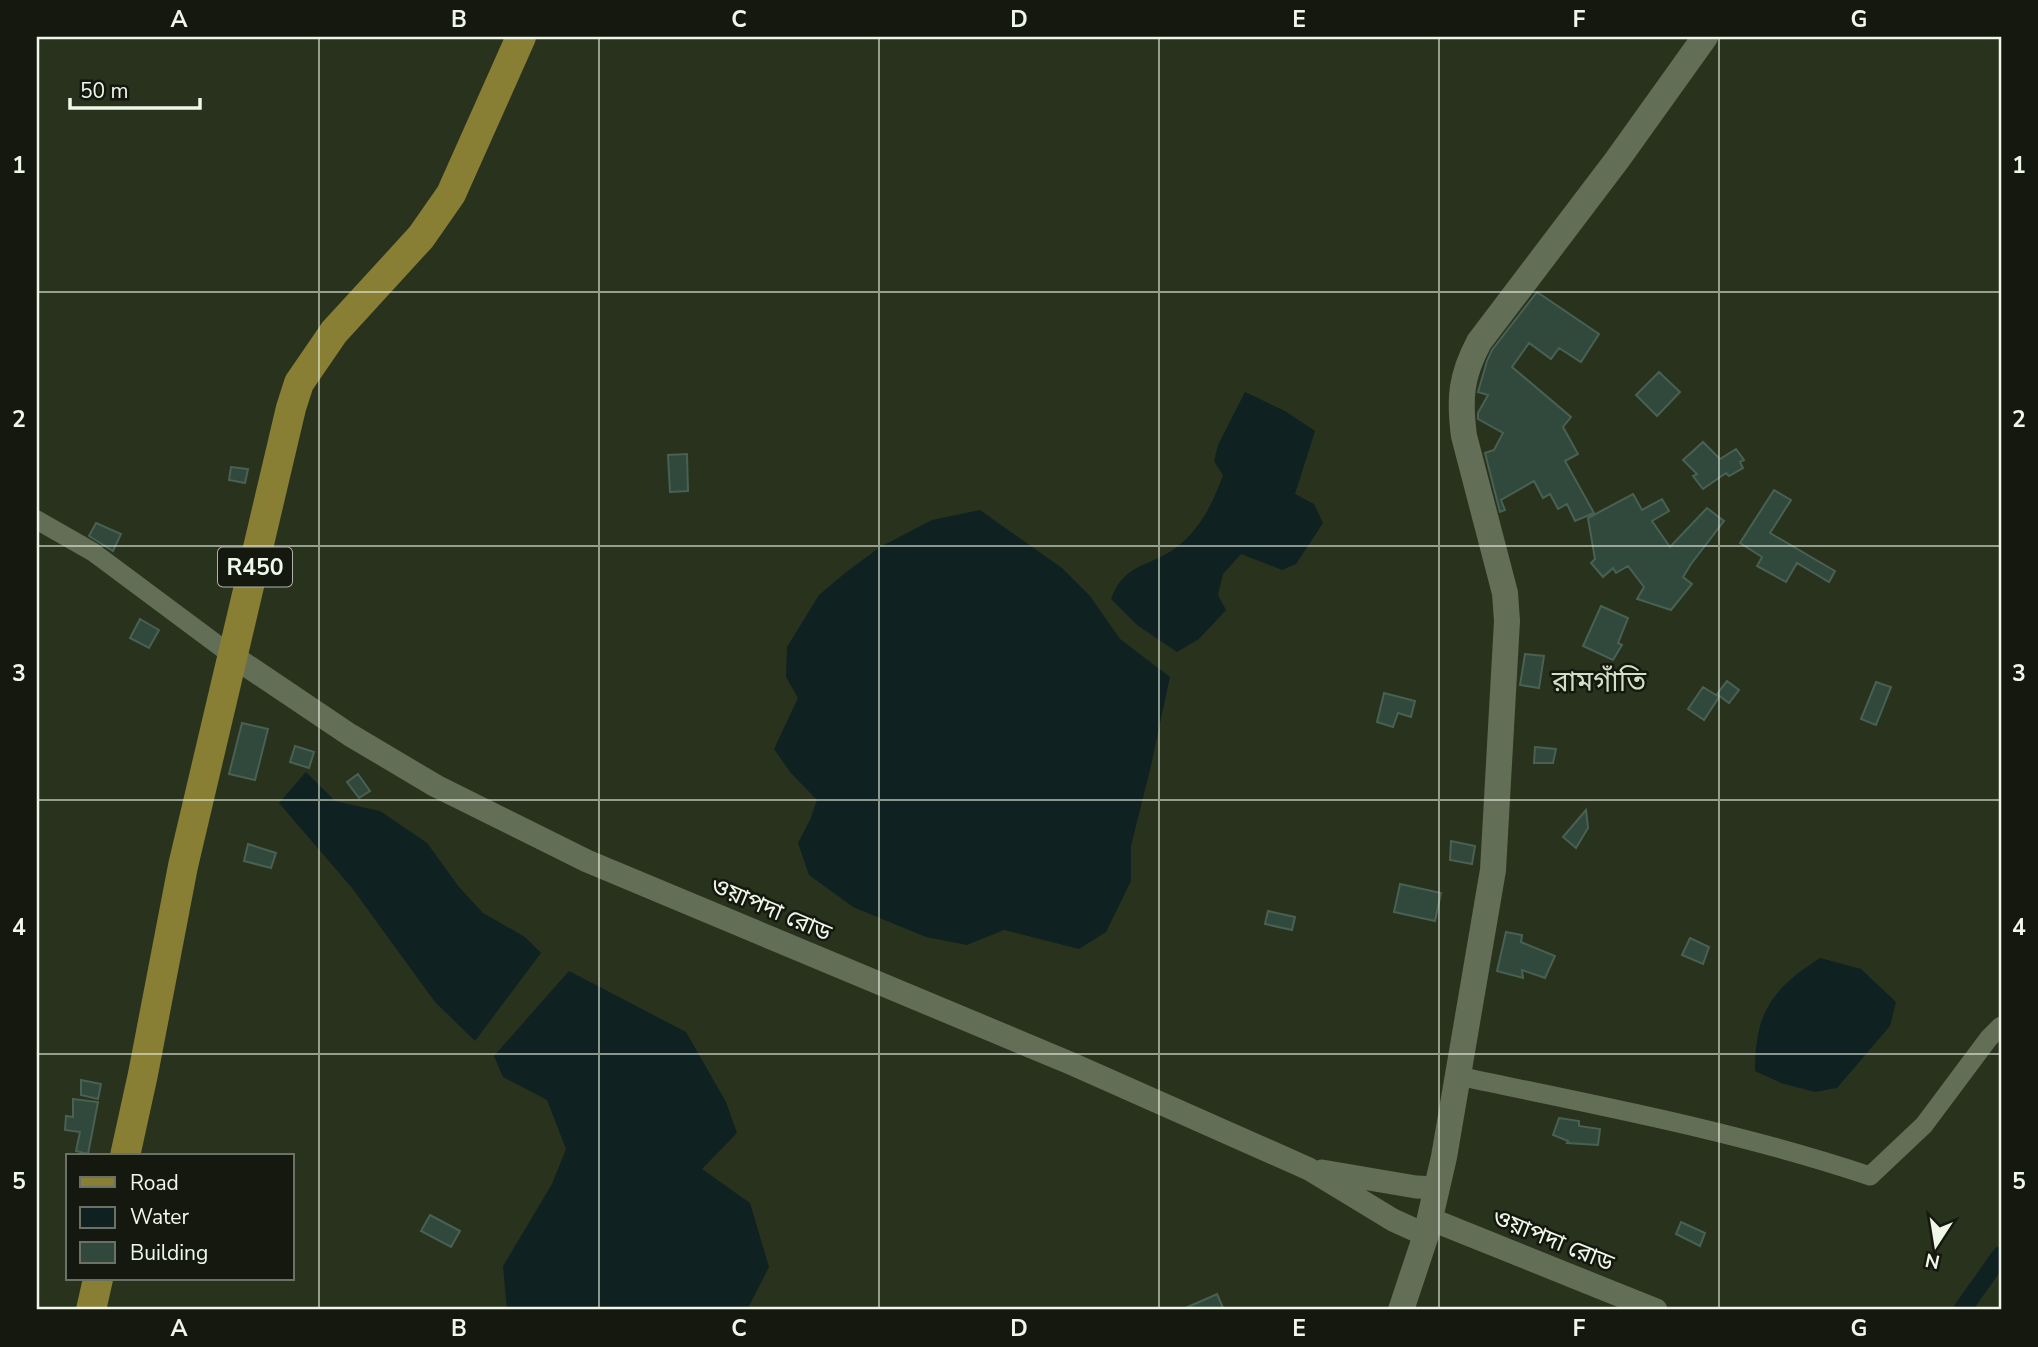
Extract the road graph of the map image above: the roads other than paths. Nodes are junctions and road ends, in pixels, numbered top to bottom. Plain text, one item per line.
1 (520, 37) edge
2 (1705, 37) edge
3 (37, 520) edge
4 (234, 657) junction
5 (2001, 1026) edge
6 (1458, 1076) junction
7 (125, 1154) edge
8 (1309, 1169) junction
9 (1437, 1188) junction
10 (1428, 1227) junction
11 (98, 1280) edge
12 (91, 1310) edge
13 (1401, 1310) edge
14 (1656, 1310) edge

1 - 4 main road, R450
2 - 6 main road
3 - 4 street
4 - 7 main road, R450
4 - 8 street, ওয়াপদা রোড
5 - 6 street
6 - 9 main road
8 - 9 street, ওয়াপদা রোড
8 - 10 street, ওয়াপদা রোড
9 - 10 main road
10 - 13 main road
10 - 14 street, ওয়াপদা রোড
11 - 12 main road

